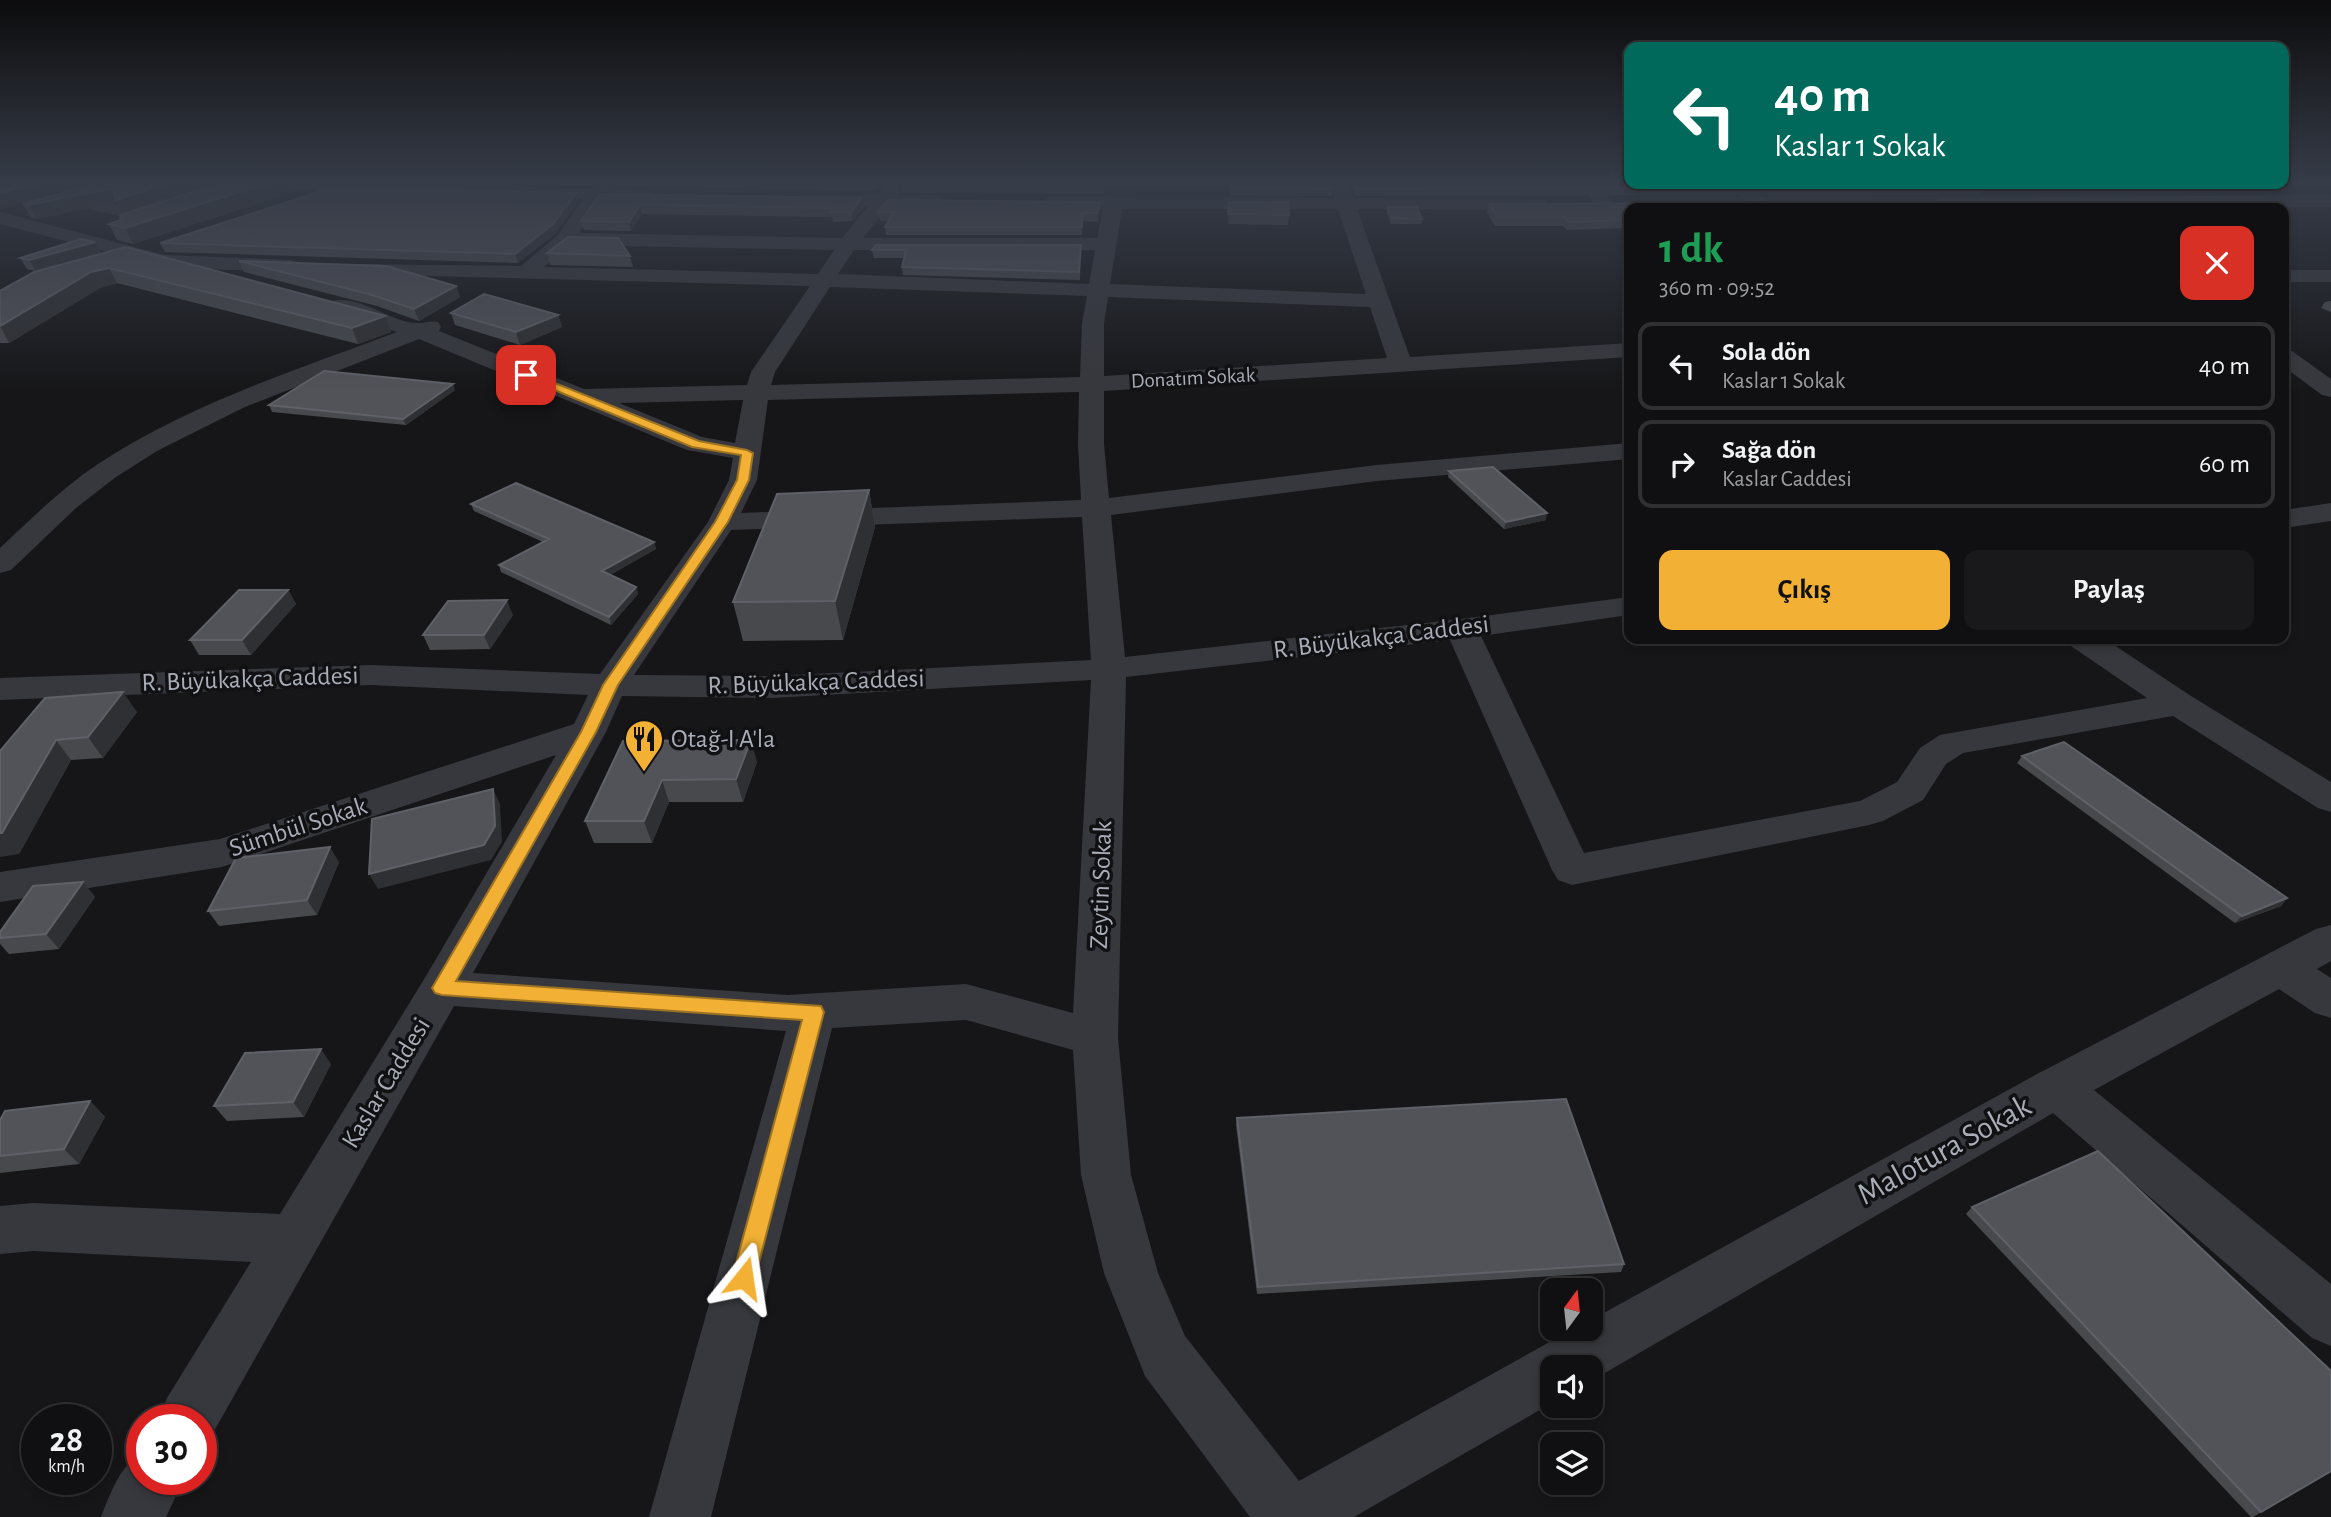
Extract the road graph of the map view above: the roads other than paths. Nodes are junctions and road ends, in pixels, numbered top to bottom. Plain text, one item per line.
1 (134, 253) edge
2 (192, 253) edge
3 (243, 253) edge
4 (548, 253) edge
5 (842, 253) edge
6 (1105, 253) edge
7 (1362, 253) edge
8 (94, 264) edge
9 (522, 274) junction
10 (2289, 276) edge
11 (2331, 276) edge
12 (824, 280) junction
13 (260, 286) edge
14 (1099, 290) junction
15 (489, 294) edge
16 (314, 300) edge
17 (1379, 301) junction
18 (432, 326) junction
19 (1624, 349) edge
20 (2289, 360) edge
21 (1401, 366) junction
22 (1092, 384) junction
23 (2331, 390) edge
24 (756, 395) junction
25 (579, 397) junction
26 (1624, 451) edge
27 (747, 453) junction
28 (1096, 508) junction
29 (2331, 512) edge
30 (2289, 518) edge
31 (722, 522) junction
32 (0, 564) edge
33 (1624, 607) edge
34 (1461, 629) junction
35 (2090, 644) edge
36 (1109, 669) junction
37 (610, 685) junction
38 (0, 689) edge
39 (2179, 704) junction
40 (588, 732) junction
41 (2331, 799) edge
42 (0, 887) edge
43 (2331, 941) edge
44 (2281, 968) junction
45 (442, 988) junction
46 (2331, 1000) edge
47 (814, 1012) junction
48 (1095, 1038) junction
49 (2056, 1087) junction
50 (0, 1230) edge
51 (293, 1239) junction
52 (2331, 1319) edge
53 (1582, 1355) edge
54 (1540, 1378) edge
55 (197, 1404) edge
56 (145, 1495) edge
57 (132, 1517) edge
58 (680, 1517) edge
59 (1288, 1517) edge
60 (1295, 1517) edge

1 - 8 street
2 - 13 street
3 - 9 street
4 - 9 street
5 - 12 street, Kaslar Caddesi
6 - 14 street, Zeytin Sokak
7 - 17 street
9 - 12 street
9 - 15 street
10 - 11 street
12 - 14 street
12 - 24 street, Kaslar Caddesi
14 - 17 street
14 - 22 street, Zeytin Sokak
16 - 18 street
17 - 21 street
18 - 25 street
18 - 32 street
19 - 21 street, Donatım Sokak
20 - 23 street
21 - 22 street, Donatım Sokak
22 - 24 street, Donatım Sokak
22 - 28 street, Zeytin Sokak
24 - 25 street, Donatım Sokak
24 - 27 street, Kaslar Caddesi
25 - 27 street
26 - 28 street
27 - 31 street, Kaslar Caddesi
28 - 31 street
28 - 36 street, Zeytin Sokak
29 - 30 street
31 - 37 street, Kaslar Caddesi
33 - 34 street, R. Büyükakça Caddesi
34 - 36 street, R. Büyükakça Caddesi
34 - 39 street
35 - 39 street
36 - 37 street, R. Büyükakça Caddesi
36 - 48 street, Zeytin Sokak
37 - 38 street, R. Büyükakça Caddesi
37 - 40 street, Kaslar Caddesi
39 - 41 street
40 - 42 street, Sümbül Sokak
40 - 45 street, Kaslar Caddesi
43 - 44 street, Malotura Sokak
44 - 46 street
44 - 49 street, Malotura Sokak
45 - 47 street
45 - 51 street, Kaslar Caddesi
47 - 48 street
47 - 58 street
48 - 59 street, Zeytin Sokak
49 - 52 street
49 - 53 street, Malotura Sokak
50 - 51 street
51 - 55 street, Kaslar Caddesi
54 - 60 street
56 - 57 street

